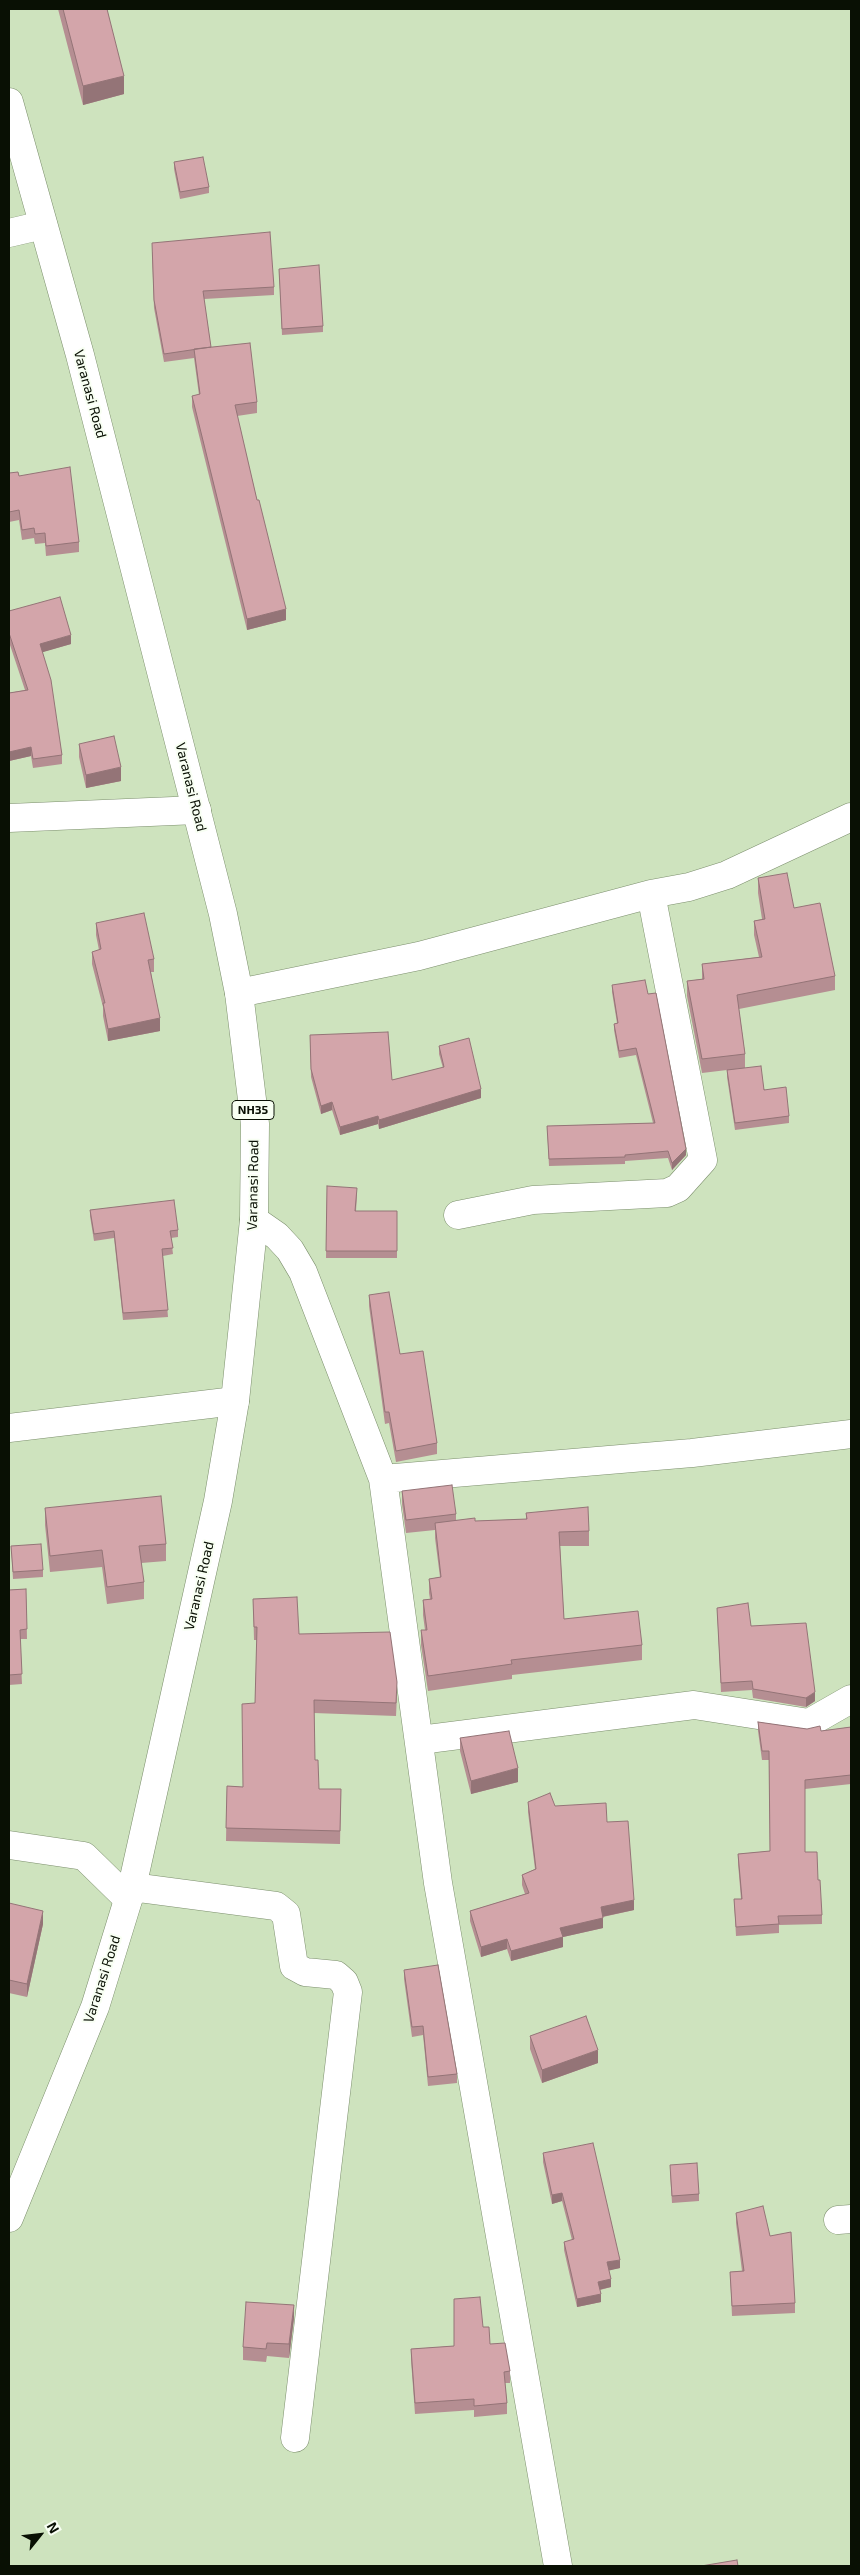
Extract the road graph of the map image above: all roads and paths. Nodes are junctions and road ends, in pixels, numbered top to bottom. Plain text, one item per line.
1 (9, 102) edge
2 (43, 225) junction
3 (9, 233) edge
4 (197, 810) junction
5 (851, 817) edge
6 (9, 818) edge
7 (651, 894) junction
8 (239, 993) junction
9 (458, 1215) dead end
10 (254, 1220) junction
11 (235, 1401) junction
12 (9, 1428) edge
13 (851, 1434) edge
14 (383, 1479) junction
15 (851, 1699) edge
16 (420, 1740) junction
17 (9, 1845) edge
18 (130, 1893) junction
19 (9, 2218) edge
20 (295, 2438) dead end
21 (558, 2566) edge

1 - 2 main road, Varanasi Road / NH35
2 - 3 main road
2 - 4 main road, Varanasi Road / NH35
4 - 6 main road
4 - 8 main road, Varanasi Road / NH35
5 - 7 main road
7 - 8 main road
7 - 9 main road
8 - 10 main road, Varanasi Road / NH35
10 - 11 main road, Varanasi Road / NH35
10 - 14 main road
11 - 12 main road
11 - 18 main road, Varanasi Road / NH35
13 - 14 main road
14 - 16 main road
15 - 16 main road
16 - 21 main road
17 - 18 main road
18 - 19 main road, Varanasi Road / NH35
18 - 20 main road

